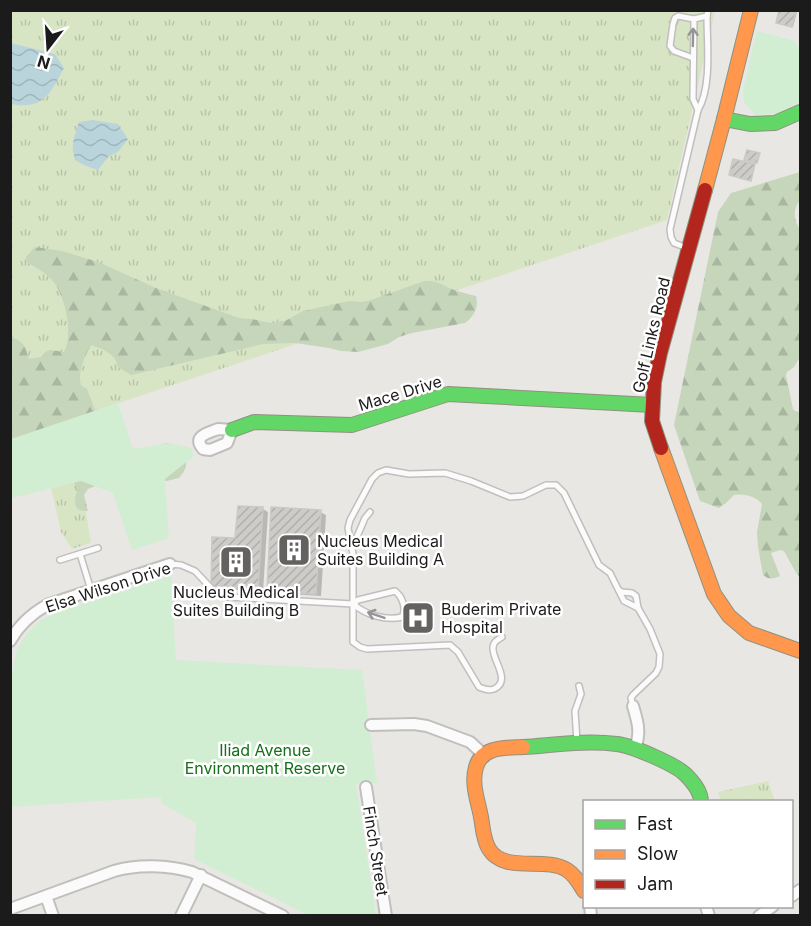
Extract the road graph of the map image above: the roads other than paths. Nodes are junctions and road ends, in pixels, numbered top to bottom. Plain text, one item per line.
1 (751, 10) edge
2 (708, 13) edge
3 (694, 19) junction
4 (693, 58) junction
5 (698, 110) junction
6 (801, 112) edge
7 (724, 119) junction
8 (688, 248) junction
9 (652, 405) junction
10 (232, 430) dead end
11 (370, 512) dead end
12 (98, 548) dead end
13 (352, 548) junction
14 (80, 554) junction
15 (60, 560) dead end
16 (170, 564) joint
17 (91, 590) junction
18 (619, 590) junction
19 (353, 604) junction
20 (638, 608) junction
21 (502, 637) dead end
22 (11, 638) edge
23 (801, 651) edge
24 (579, 686) dead end
25 (633, 706) joint
26 (371, 725) dead end
27 (577, 743) junction
28 (635, 749) junction
29 (483, 754) junction
30 (366, 787) dead end
31 (701, 800) edge
32 (201, 875) junction
33 (583, 888) edge
34 (46, 896) junction
35 (10, 909) edge
36 (53, 915) edge
37 (181, 915) edge
38 (284, 915) edge
39 (386, 915) edge

1 - 7 street, Golf Links Road
2 - 3 lane
2 - 5 lane
4 -> 3 lane
3 - 4 lane
4 - 5 lane
5 - 8 lane
6 - 7 street
7 - 8 street, Golf Links Road
8 - 9 street, Golf Links Road
9 - 10 street, Mace Drive
9 - 23 street, Golf Links Road
11 - 13 lane
12 - 14 lane
13 - 18 lane
13 - 19 lane
14 - 15 lane
14 - 17 lane
16 - 17 street, Elsa Wilson Drive
16 - 19 lane, Elsa Wilson Drive
17 - 22 street, Elsa Wilson Drive
18 - 20 lane
18 - 20 lane
19 -> 19 lane, Elsa Wilson Drive
19 - 21 lane
20 - 25 lane
24 - 27 lane
25 - 28 street
26 - 29 street
27 - 28 street
27 - 29 street
28 - 31 street
29 - 33 street
30 - 39 street, Finch Street
32 - 34 street
32 - 37 street
32 - 38 street
34 - 35 street
34 - 36 street

